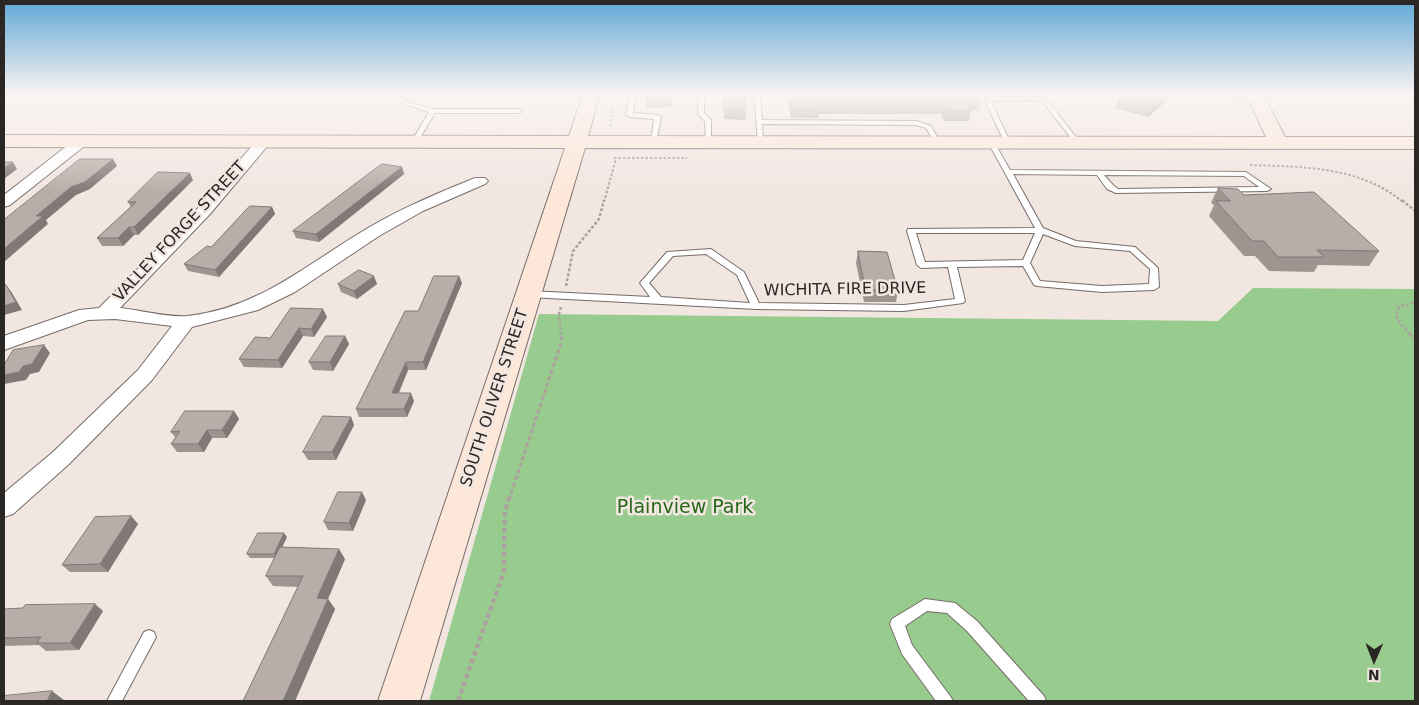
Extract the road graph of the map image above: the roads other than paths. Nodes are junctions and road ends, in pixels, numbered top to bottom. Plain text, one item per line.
1 (423, 127) edge
2 (581, 127) edge
3 (656, 127) edge
4 (708, 127) edge
5 (759, 127) edge
6 (929, 127) edge
7 (996, 127) edge
8 (1065, 127) edge
9 (1271, 127) edge
10 (4, 141) edge
11 (82, 141) junction
12 (264, 141) junction
13 (415, 141) junction
14 (760, 141) junction
15 (576, 142) junction
16 (654, 142) junction
17 (709, 142) junction
18 (937, 142) junction
19 (999, 142) junction
20 (1077, 142) junction
21 (1279, 142) junction
22 (1415, 143) edge
23 (1007, 172) junction
24 (1098, 173) junction
25 (480, 181) dead end
26 (4, 202) edge
27 (1040, 230) junction
28 (1026, 263) junction
29 (952, 264) junction
30 (528, 294) junction
31 (658, 300) junction
32 (756, 306) junction
33 (104, 313) junction
34 (186, 322) junction
35 (4, 343) edge
36 (4, 507) edge
37 (149, 637) dead end
38 (114, 701) edge
39 (398, 701) edge
40 (945, 701) edge
41 (1039, 701) edge

1 - 13 lane
2 - 15 street, SOUTH OLIVER STREET
3 - 16 lane
4 - 17 lane
5 - 14 lane
6 - 18 lane
7 - 19 lane
8 - 20 lane
9 - 21 street
10 - 11 street
11 - 12 street
11 - 26 street
12 - 13 street
12 - 33 street, VALLEY FORGE STREET
13 - 15 street
14 - 17 street
14 - 18 street
15 - 16 street
15 - 30 street, SOUTH OLIVER STREET
16 - 17 street
18 - 19 street
19 - 20 street
19 - 23 lane
20 - 21 street
21 - 22 street
23 - 24 lane
23 - 27 lane
24 - 24 lane
25 - 34 street, VALLEY FORGE STREET
27 - 28 lane
27 - 28 lane
27 - 29 lane
28 - 29 lane
29 - 32 lane, WICHITA FIRE DRIVE
30 - 31 lane
30 - 39 street, SOUTH OLIVER STREET
31 - 32 lane
31 - 32 lane, WICHITA FIRE DRIVE
33 - 34 street, VALLEY FORGE STREET
33 - 35 street
34 - 36 street
37 - 38 lane
40 - 41 lane

